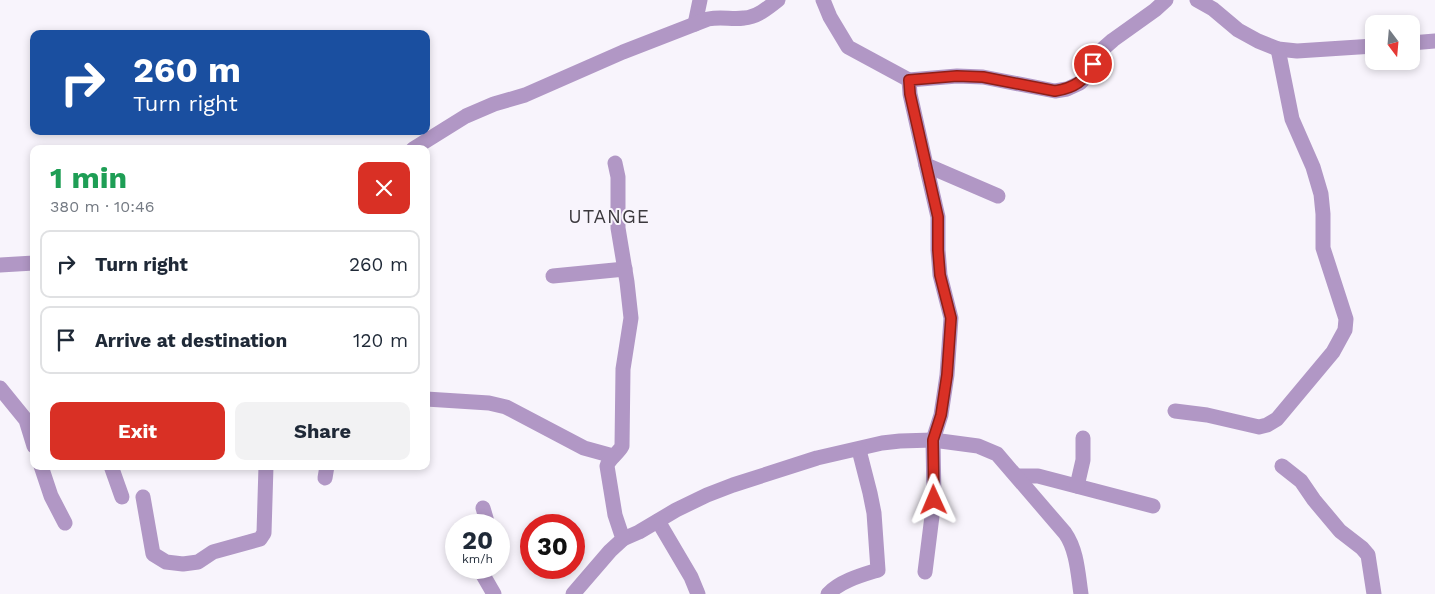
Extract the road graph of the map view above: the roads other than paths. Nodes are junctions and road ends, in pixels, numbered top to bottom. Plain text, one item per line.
1 (700, 0) edge
2 (778, 0) edge
3 (824, 0) edge
4 (1166, 0) edge
5 (1197, 0) edge
6 (695, 24) junction
7 (1435, 41) edge
8 (1420, 42) edge
9 (1365, 47) edge
10 (1278, 49) junction
11 (909, 80) junction
12 (419, 145) edge
13 (615, 163) dead end
14 (926, 165) junction
15 (998, 196) dead end
16 (30, 263) edge
17 (0, 265) edge
18 (625, 269) junction
19 (553, 276) dead end
20 (0, 388) edge
21 (430, 399) edge
22 (1176, 411) dead end
23 (30, 433) edge
24 (1083, 438) dead end
25 (933, 440) junction
26 (859, 450) junction
27 (613, 456) junction
28 (1282, 466) dead end
29 (42, 470) edge
30 (113, 470) edge
31 (266, 470) edge
32 (1017, 476) junction
33 (1077, 486) junction
34 (122, 497) dead end
35 (143, 497) dead end
36 (1153, 506) dead end
37 (483, 508) dead end
38 (485, 514) edge
39 (658, 521) junction
40 (65, 523) dead end
41 (622, 539) junction
42 (925, 572) dead end
43 (485, 579) edge
44 (494, 594) edge
45 (573, 594) edge
46 (698, 594) edge
47 (828, 594) edge
48 (1081, 594) edge
49 (1374, 594) edge

1 - 6 street
2 - 6 street
3 - 11 street
4 - 11 street
5 - 10 street
6 - 12 street
7 - 8 street
9 - 10 street
10 - 22 street
11 - 14 street
13 - 18 street
14 - 15 street
14 - 25 street
16 - 17 street
18 - 19 street
18 - 27 street
20 - 23 street
21 - 27 street
24 - 33 street
25 - 26 street
25 - 32 street
25 - 42 street
26 - 39 street
26 - 47 street
27 - 41 street
28 - 49 street
29 - 40 street
30 - 34 street
31 - 35 street
32 - 33 street
32 - 48 street
33 - 36 street
37 - 38 street
39 - 41 street
39 - 46 street
41 - 45 street
43 - 44 street

